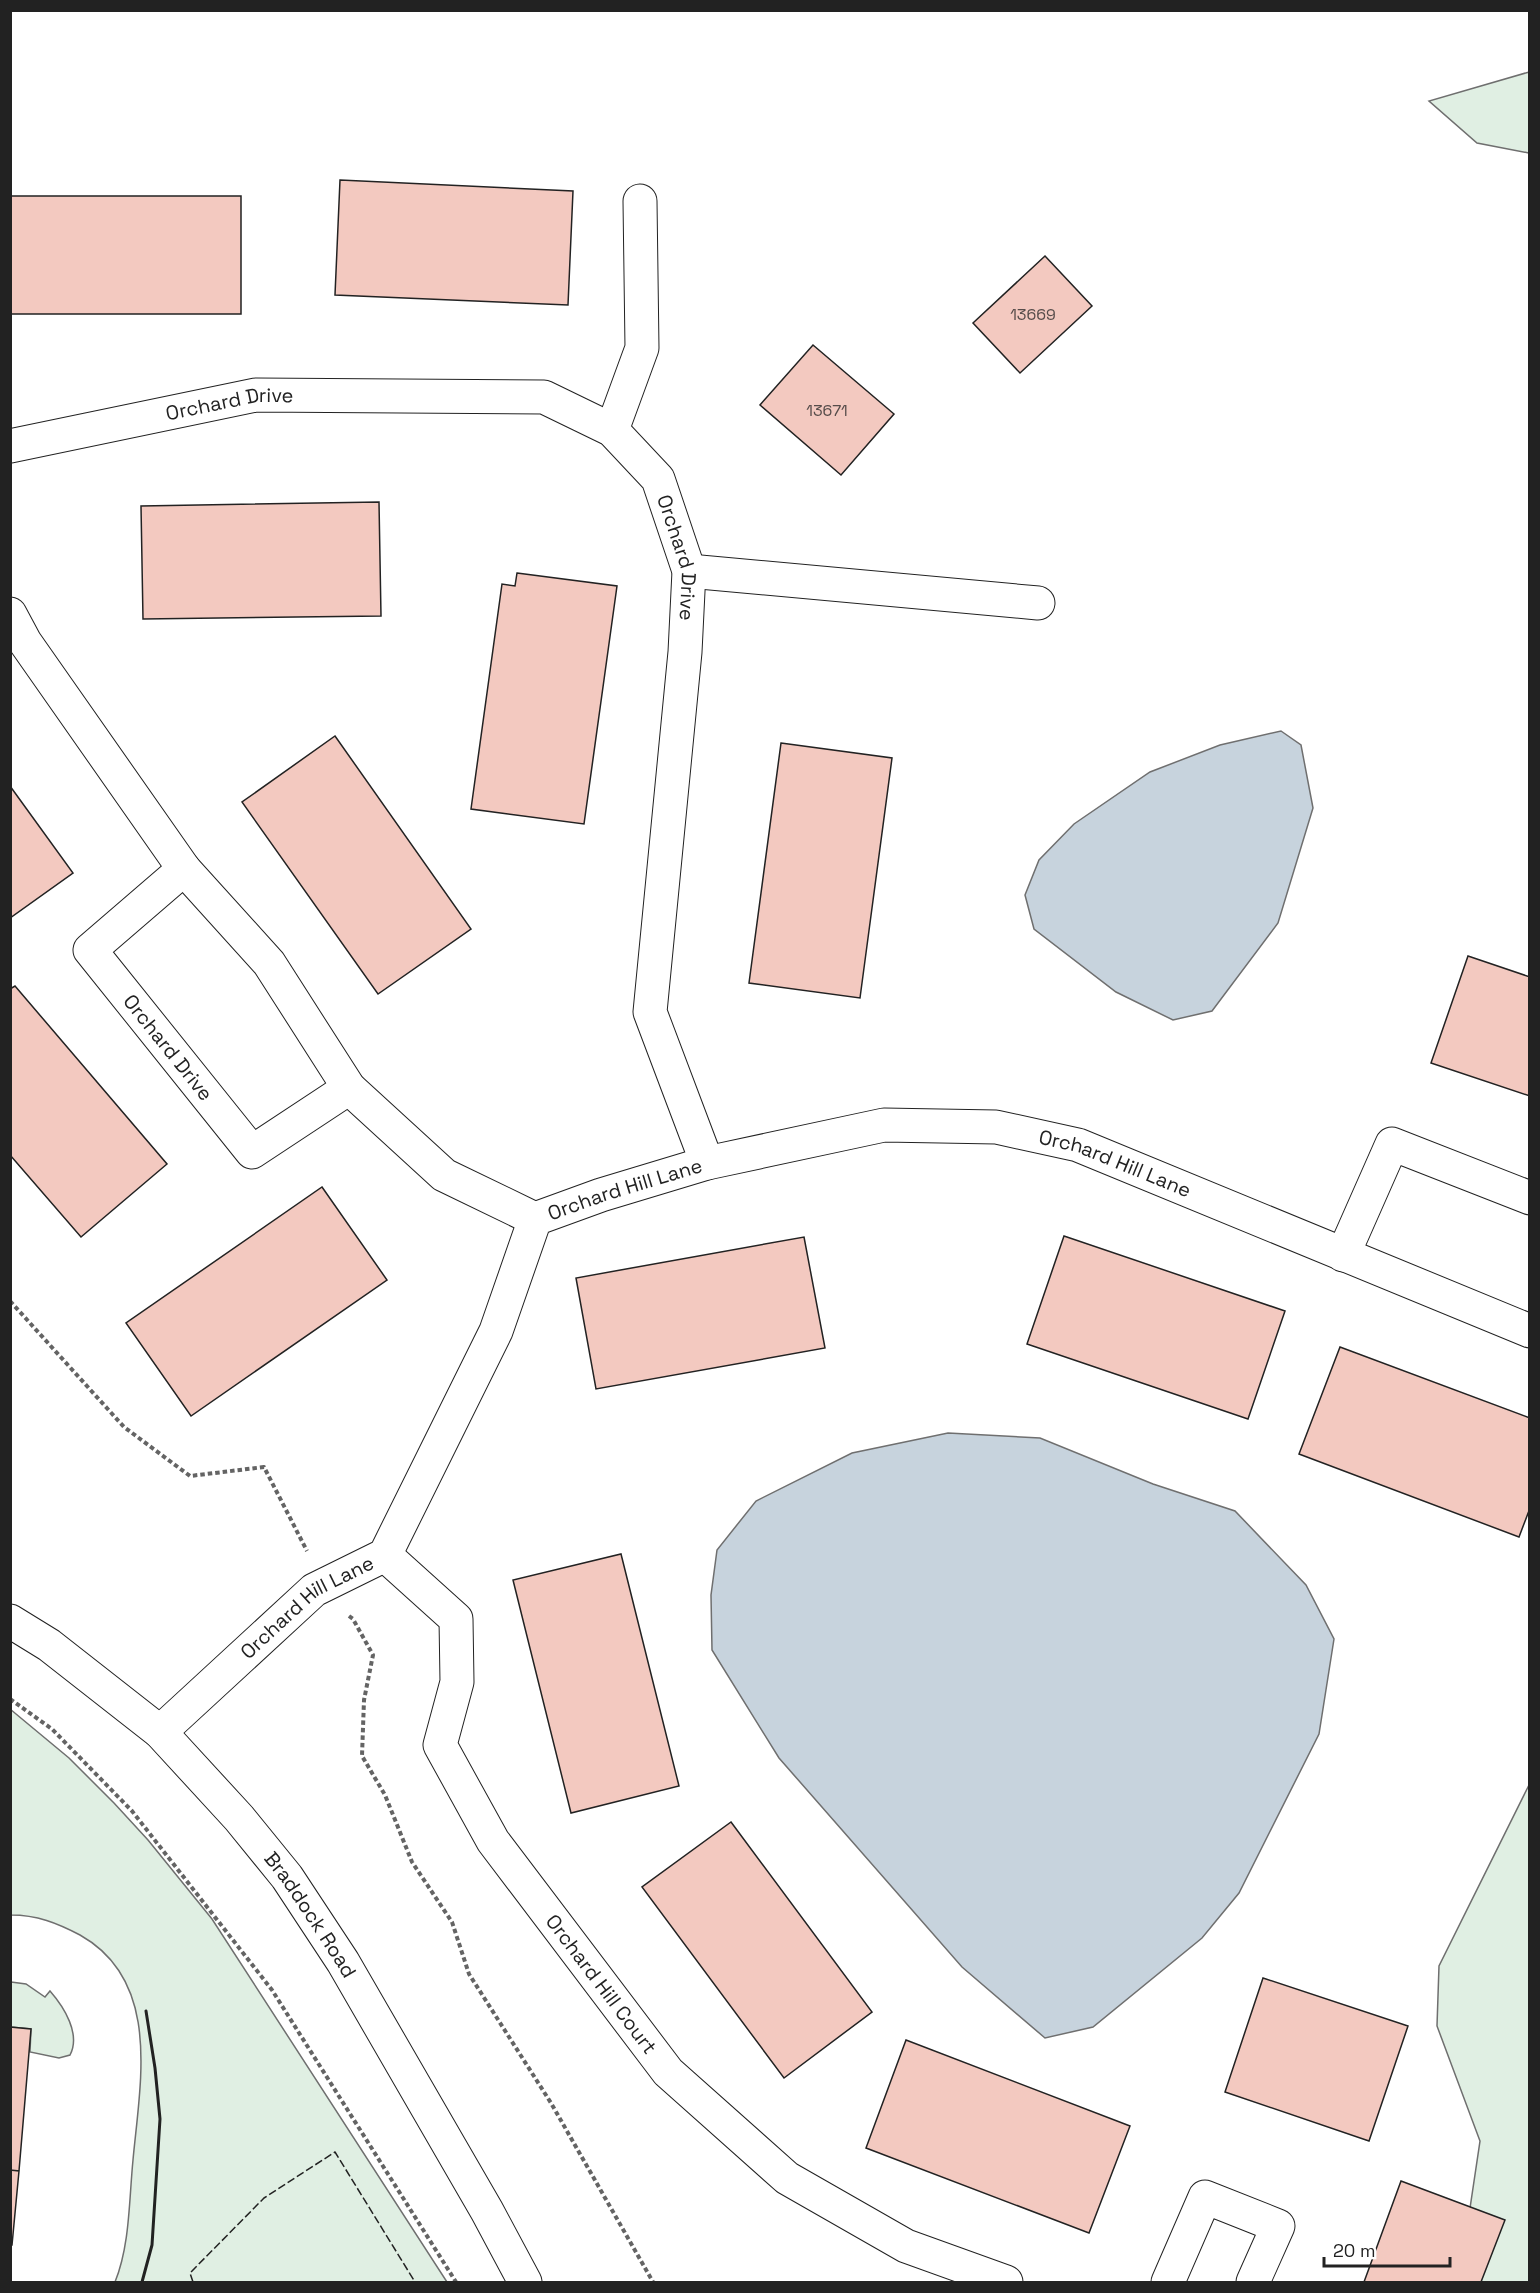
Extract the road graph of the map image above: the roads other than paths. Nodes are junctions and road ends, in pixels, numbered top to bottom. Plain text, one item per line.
1 (639, 201) dead end
2 (612, 430) junction
3 (10, 446) edge
4 (689, 570) junction
5 (1038, 603) dead end
6 (15, 637) edge
7 (184, 868) junction
8 (349, 1088) junction
9 (707, 1163) junction
10 (1530, 1198) edge
11 (536, 1219) junction
12 (1343, 1255) junction
13 (1530, 1331) edge
14 (385, 1555) junction
15 (10, 1621) edge
16 (160, 1732) junction
17 (525, 2283) edge
18 (1006, 2283) edge
19 (1168, 2283) edge
20 (1253, 2283) edge

1 - 2 street
2 - 3 street, Orchard Drive
2 - 4 street, Orchard Drive
4 - 5 street
4 - 9 street, Orchard Drive
6 - 7 street
7 - 8 street
7 - 8 street, Orchard Drive
8 - 11 street
9 - 11 street, Orchard Hill Lane
9 - 12 street, Orchard Hill Lane
10 - 12 street
11 - 14 street, Orchard Hill Lane
12 - 13 street, Orchard Hill Lane
14 - 16 street, Orchard Hill Lane
14 - 18 street, Orchard Hill Court
15 - 16 street, Braddock Road
16 - 17 street, Braddock Road
19 - 20 street

